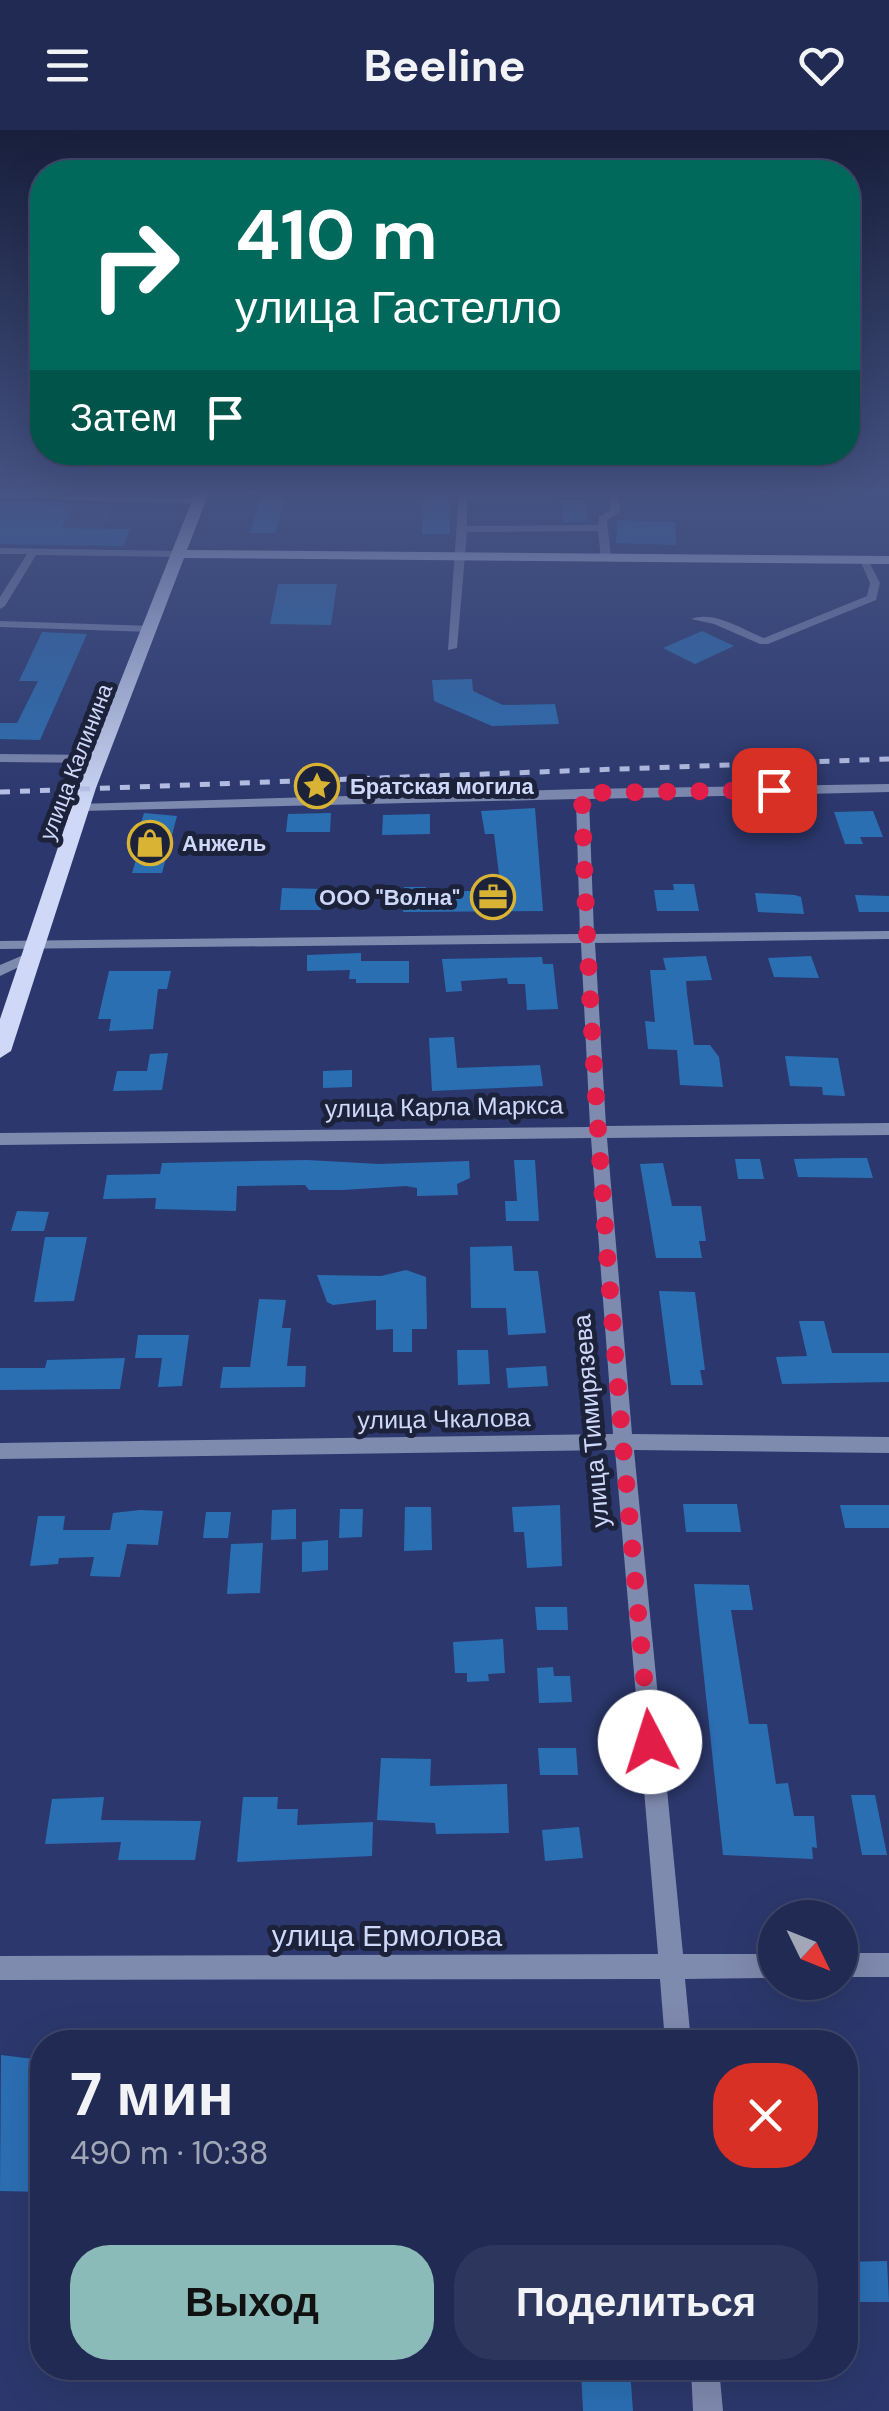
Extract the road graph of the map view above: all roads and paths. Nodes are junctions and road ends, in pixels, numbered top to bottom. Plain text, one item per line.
1 (163, 599) edge
2 (457, 599) edge
3 (868, 599) edge
4 (696, 620) dead end
5 (0, 624) edge
6 (152, 629) junction
7 (452, 648) dead end
8 (0, 758) edge
9 (99, 759) junction
10 (889, 788) edge
11 (582, 793) junction
12 (81, 807) junction
13 (889, 935) edge
14 (586, 938) junction
15 (0, 946) edge
16 (34, 949) junction
17 (0, 971) edge
18 (0, 1050) edge
19 (599, 1130) junction
20 (889, 1130) edge
21 (0, 1138) edge
22 (622, 1442) junction
23 (889, 1445) edge
24 (0, 1450) edge
25 (889, 1965) edge
26 (758, 1966) edge
27 (858, 1966) edge
28 (672, 1967) junction
29 (0, 1968) edge
30 (677, 2030) edge
31 (706, 2380) edge
32 (708, 2411) edge

1 - 6 main road, улица Калинина
2 - 7 street
3 - 4 street
5 - 6 street
6 - 9 main road, улица Калинина
8 - 9 street
9 - 12 main road, улица Калинина
10 - 11 street
11 - 12 street
11 - 14 street, улица Тимирязева
12 - 16 main road, улица Калинина
13 - 14 street
14 - 16 street
14 - 19 street, улица Тимирязева
15 - 16 street
16 - 17 street
16 - 18 main road, улица Калинина
19 - 20 street, улица Карла Маркса
19 - 21 street, улица Карла Маркса
19 - 22 street, улица Тимирязева
22 - 23 street, улица Чкалова
22 - 24 street, улица Чкалова
22 - 28 street, улица Тимирязева
25 - 27 street
26 - 28 street, улица Ермолова
28 - 29 street, улица Ермолова
28 - 30 street, улица Тимирязева
31 - 32 street

